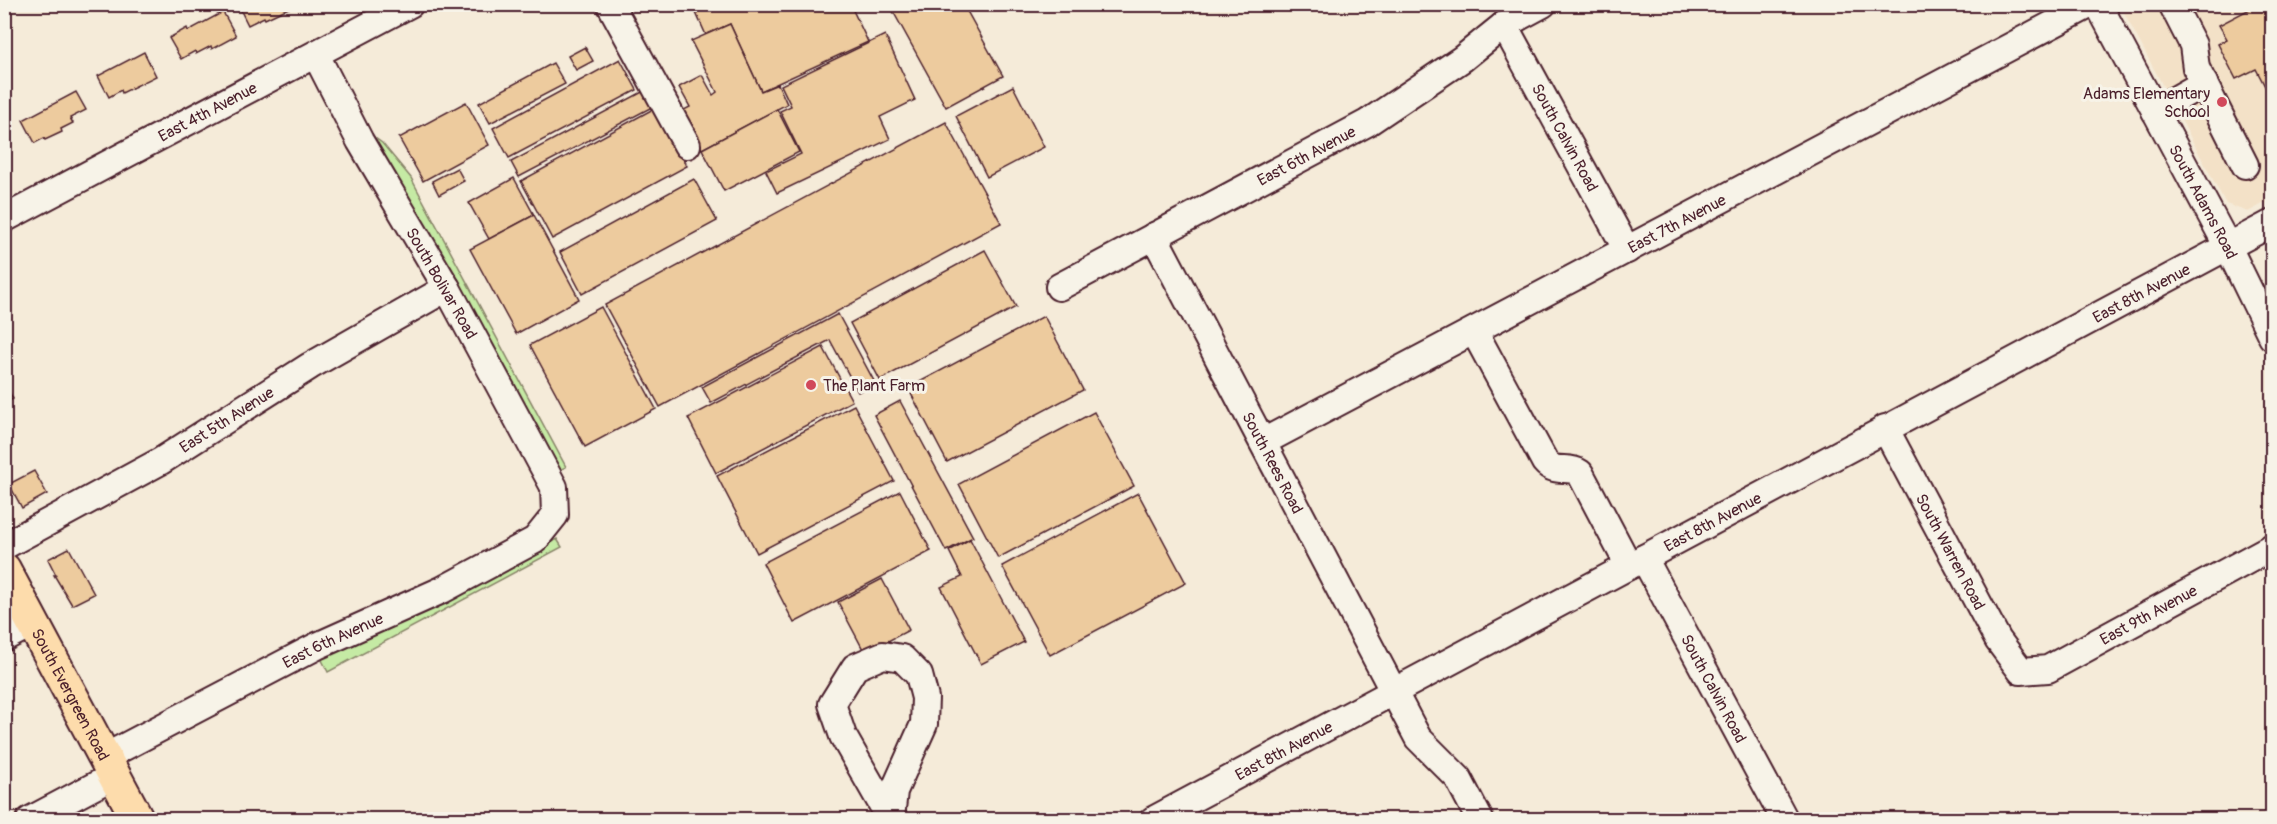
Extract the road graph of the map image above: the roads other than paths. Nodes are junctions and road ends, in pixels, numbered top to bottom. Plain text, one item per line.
1 (410, 4) edge
2 (610, 4) edge
3 (1543, 4) edge
4 (2091, 4) edge
5 (2098, 4) edge
6 (2172, 4) edge
7 (1504, 25) junction
8 (316, 55) junction
9 (2204, 83) junction
10 (2155, 111) junction
11 (687, 145) dead end
12 (2245, 165) dead end
13 (4, 219) edge
14 (2272, 223) edge
15 (1154, 236) junction
16 (2228, 247) junction
17 (1627, 249) junction
18 (1059, 287) dead end
19 (447, 288) junction
20 (1474, 331) junction
21 (2272, 337) edge
22 (1885, 428) junction
23 (1263, 442) junction
24 (555, 515) joint
25 (4, 546) edge
26 (2272, 547) edge
27 (1636, 562) junction
28 (4, 569) edge
29 (33, 623) junction
30 (4, 638) edge
31 (2021, 671) joint
32 (1394, 691) junction
33 (110, 766) junction
34 (1169, 816) edge
35 (30, 819) edge
36 (138, 819) edge
37 (891, 819) edge
38 (1480, 819) edge
39 (1785, 819) edge

1 - 8 street, East 4th Avenue
2 - 11 street
3 - 7 street, East 6th Avenue
4 - 17 street, East 7th Avenue
5 - 10 street, South Adams Road
6 - 9 street
7 - 15 street, East 6th Avenue
7 - 17 street, South Calvin Road
8 - 13 street, East 4th Avenue
8 - 19 street, South Bolivar Road
9 - 10 street
9 - 12 street
10 - 16 street, South Adams Road
14 - 16 street, East 8th Avenue
15 - 18 street, East 6th Avenue
15 - 23 street, South Rees Road
16 - 21 street, South Adams Road
16 - 22 street, East 8th Avenue
17 - 20 street, East 7th Avenue
19 - 24 street, South Bolivar Road
19 - 25 street, East 5th Avenue
20 - 23 street, East 7th Avenue
20 - 27 street, South Calvin Road
22 - 27 street, East 8th Avenue
22 - 31 street, South Warren Road
23 - 32 street, South Rees Road
24 - 33 street, East 6th Avenue
26 - 31 street, East 9th Avenue
27 - 32 street, East 8th Avenue
27 - 39 street, South Calvin Road
28 - 29 main road, South Evergreen Road
29 - 30 street
29 - 33 main road, South Evergreen Road
32 - 34 street, East 8th Avenue
32 - 38 street, South Rees Road
33 - 35 street, East 6th Avenue
33 - 36 main road, South Evergreen Road
37 - 37 street

